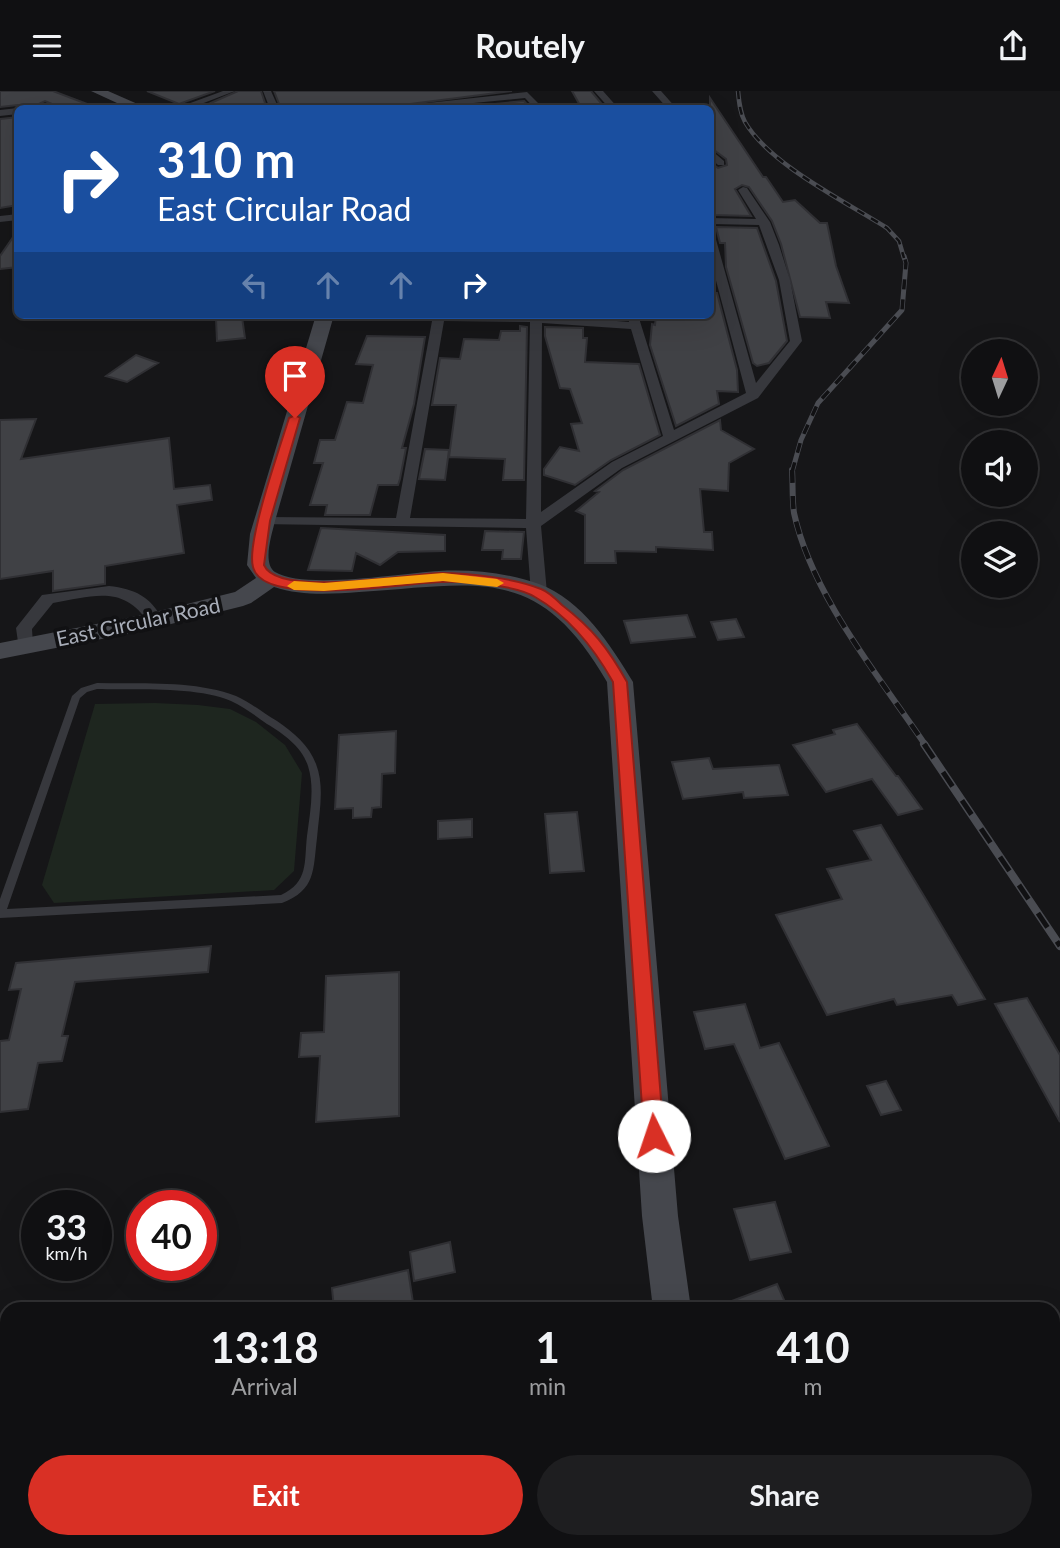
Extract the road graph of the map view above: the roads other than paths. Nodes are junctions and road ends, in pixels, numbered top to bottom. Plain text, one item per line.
1 (97, 91) edge
2 (231, 91) edge
3 (598, 91) edge
4 (656, 91) edge
5 (462, 104) edge
6 (133, 105) edge
7 (190, 105) edge
8 (422, 105) edge
9 (536, 105) edge
10 (611, 105) edge
11 (669, 105) edge
12 (714, 156) edge
13 (721, 163) dead end
14 (743, 190) dead end
15 (714, 221) edge
16 (765, 222) junction
17 (714, 251) edge
18 (324, 319) edge
19 (437, 319) edge
20 (536, 319) edge
21 (585, 319) edge
22 (634, 321) edge
23 (753, 395) junction
24 (670, 438) junction
25 (264, 521) junction
26 (402, 524) junction
27 (533, 524) junction
28 (270, 579) junction
29 (539, 593) junction
30 (155, 620) junction
31 (24, 645) junction
32 (0, 652) edge
33 (0, 914) edge
34 (671, 1302) edge

1 - 6 street
2 - 7 street
3 - 10 street
4 - 11 street
5 - 8 street
5 - 9 street
12 - 13 street
14 - 16 street
15 - 16 street
16 - 23 street
17 - 23 street
18 - 25 street
19 - 26 street
20 - 27 street
21 - 22 street
22 - 24 street
23 - 24 street
24 - 27 street
25 - 26 street
25 - 28 street
26 - 27 street
27 - 29 street
28 - 29 street
28 - 30 street, East Circular Road
29 - 34 street
30 - 31 street, East Circular Road
30 - 31 street
31 - 32 street, East Circular Road
33 - 33 lane

